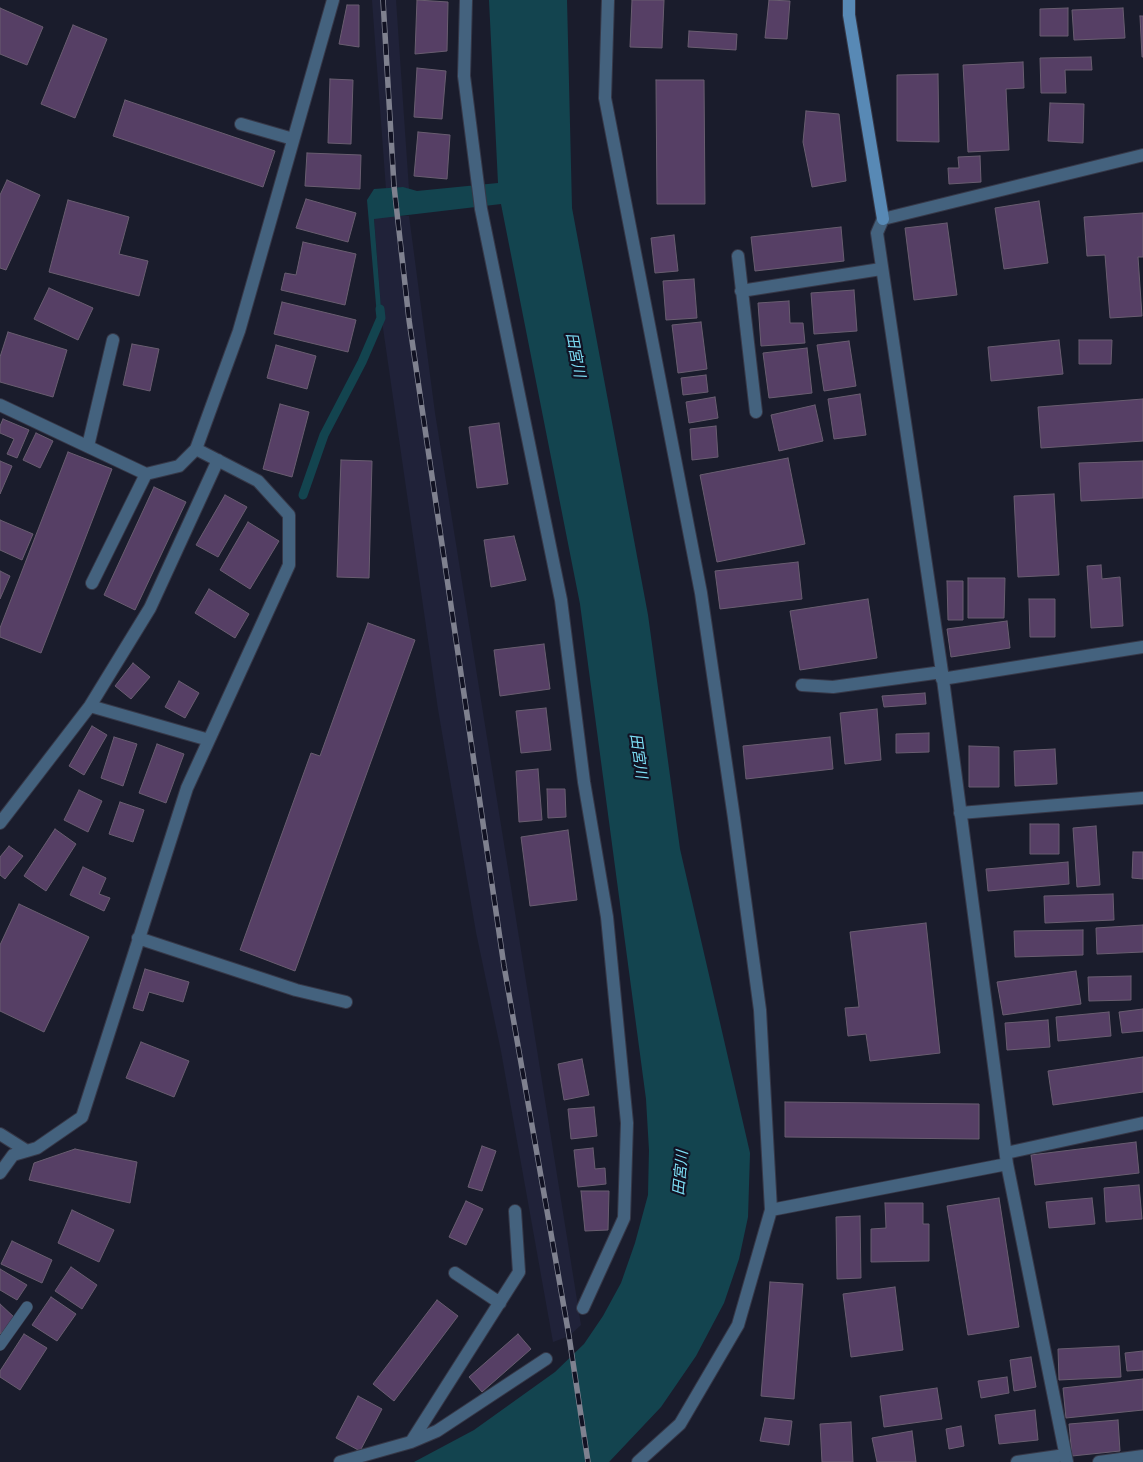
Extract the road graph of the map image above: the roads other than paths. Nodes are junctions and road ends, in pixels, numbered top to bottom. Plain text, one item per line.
1 (333, 0) edge
2 (466, 0) edge
3 (608, 0) edge
4 (848, 0) edge
5 (241, 124) dead end
6 (293, 140) junction
7 (1143, 155) edge
8 (883, 219) junction
9 (738, 256) dead end
10 (881, 269) junction
11 (741, 291) junction
12 (113, 340) dead end
13 (0, 405) edge
14 (756, 412) dead end
15 (88, 446) junction
16 (196, 449) junction
17 (218, 460) junction
18 (146, 474) junction
19 (92, 583) dead end
20 (1143, 647) edge
21 (942, 676) junction
22 (802, 685) dead end
23 (90, 706) junction
24 (209, 740) junction
25 (1143, 798) edge
26 (960, 813) junction
27 (0, 823) edge
28 (138, 938) junction
29 (346, 1002) dead end
30 (1143, 1123) edge
31 (0, 1134) edge
32 (28, 1151) junction
33 (1006, 1158) junction
34 (0, 1173) edge
35 (771, 1210) junction
36 (515, 1211) dead end
37 (455, 1274) dead end
38 (500, 1303) junction
39 (27, 1308) dead end
40 (582, 1308) dead end
41 (0, 1346) edge
42 (546, 1358) dead end
43 (411, 1442) junction
44 (1143, 1456) edge
45 (1066, 1459) edge
46 (340, 1462) edge
47 (638, 1462) edge
48 (1017, 1462) edge
49 (1099, 1462) edge

1 - 6 street
2 - 40 street
3 - 35 street
4 - 8 street
5 - 6 street
6 - 16 street
7 - 8 street
8 - 10 street
9 - 11 street
10 - 11 street
10 - 21 street
11 - 14 street
12 - 15 street
13 - 15 street
15 - 18 street
16 - 17 street
16 - 18 street
17 - 23 street
17 - 24 street
18 - 19 street
20 - 21 street
21 - 22 street
21 - 26 street
23 - 24 street
23 - 27 street
24 - 28 street
25 - 26 street
26 - 33 street
28 - 29 street
28 - 32 street
30 - 33 street
31 - 32 street
32 - 34 street
33 - 35 street
33 - 45 street
35 - 47 street
36 - 38 street
37 - 38 street
38 - 43 street
39 - 41 lane
42 - 43 street
43 - 46 street
44 - 49 street
45 - 48 street

